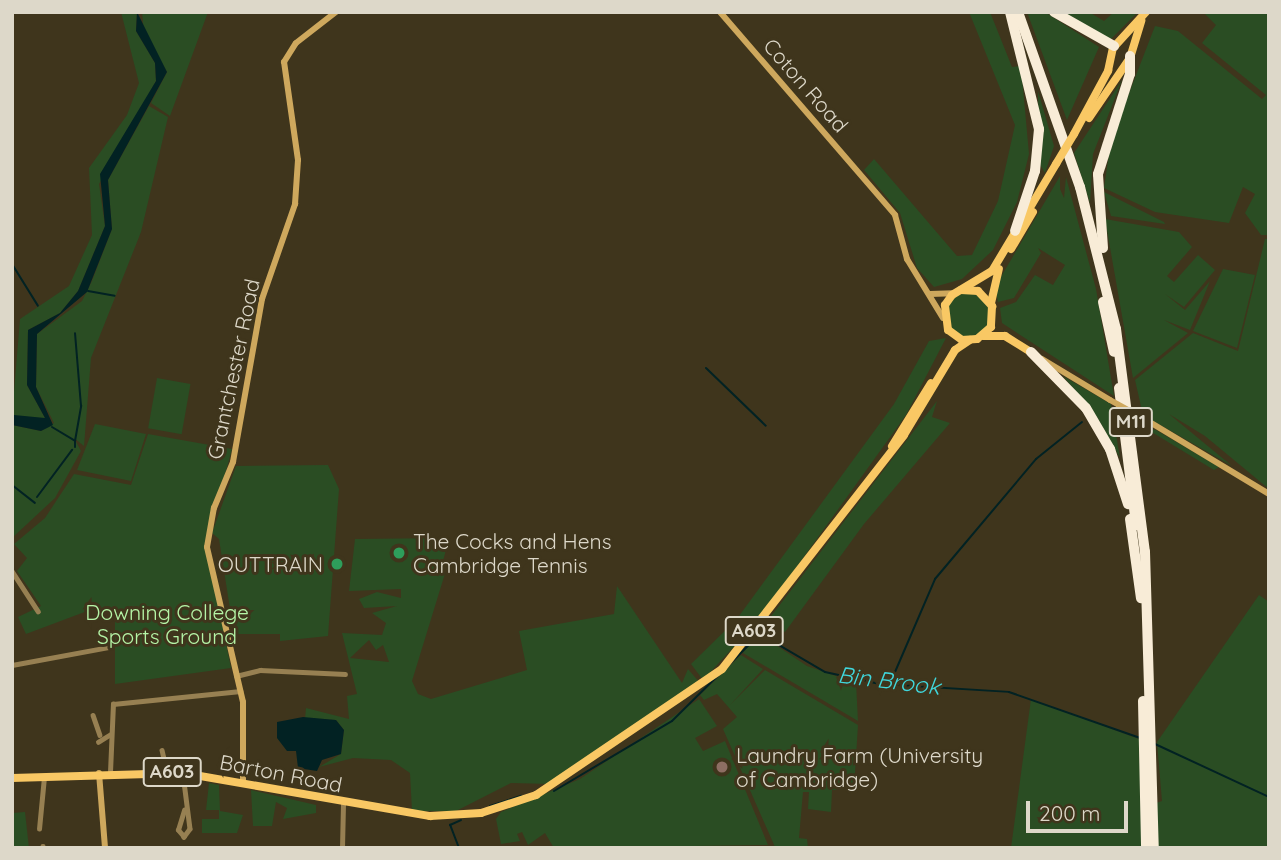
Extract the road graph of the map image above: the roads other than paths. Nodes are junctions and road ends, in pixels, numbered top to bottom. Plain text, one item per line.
1 (336, 12) edge
2 (720, 12) edge
3 (1011, 12) edge
4 (1018, 12) edge
5 (1054, 12) edge
6 (1144, 15) edge
7 (1115, 46) junction
8 (1128, 57) junction
9 (1111, 60) junction
10 (1074, 138) junction
11 (1057, 167) junction
12 (1015, 230) junction
13 (958, 292) junction
14 (928, 294) junction
15 (992, 307) junction
16 (943, 318) junction
17 (1116, 329) junction
18 (948, 330) junction
19 (1005, 336) junction
20 (981, 337) junction
21 (970, 340) junction
22 (1031, 352) junction
23 (892, 446) junction
24 (1269, 494) edge
25 (12, 571) edge
26 (1141, 598) junction
27 (38, 611) dead end
28 (109, 647) dead end
29 (12, 665) edge
30 (345, 674) dead end
31 (235, 676) junction
32 (240, 691) junction
33 (93, 715) dead end
34 (111, 734) junction
35 (162, 750) dead end
36 (167, 771) junction
37 (110, 772) junction
38 (99, 773) junction
39 (183, 773) junction
40 (44, 776) junction
41 (12, 778) edge
42 (245, 785) junction
43 (344, 803) junction
44 (184, 810) junction
45 (39, 829) dead end
46 (105, 848) edge
47 (342, 848) edge
48 (1146, 848) edge
49 (1154, 848) edge

1 - 31 street, Grantchester Road
2 - 14 street, Coton Road
3 - 12 highway
3 - 26 highway, M11
4 - 17 highway, M11
5 - 7 highway
6 - 7 main road
6 - 8 main road
7 - 8 main road
7 - 9 main road
8 - 9 main road
8 - 10 main road
8 - 17 highway
9 - 10 main road
10 - 11 main road, bridge
11 - 12 main road
11 - 15 main road
12 - 13 main road
13 - 14 street
13 - 15 main road
13 - 16 main road
14 - 16 street, Coton Road
15 - 19 main road
15 - 20 main road
16 - 18 main road
17 - 49 highway, M11
18 - 21 main road
18 - 23 main road, A603
19 - 20 main road
19 - 22 main road
20 - 21 main road
21 - 23 main road, A603
22 - 24 street, bridge
22 - 26 highway
23 - 43 main road, Barton Road / A603
25 - 27 street
26 - 48 highway, M11
28 - 29 street
30 - 31 street
31 - 32 street, Grantchester Road
32 - 34 street
32 - 42 street, Grantchester Road
33 - 34 street
34 - 37 street
35 - 36 street
36 - 37 main road, Barton Road / A603
36 - 39 main road, Barton Road / A603
37 - 38 main road, Barton Road / A603
38 - 40 main road, Barton Road / A603
38 - 46 street
39 - 42 main road, Barton Road / A603
39 - 44 street
40 - 41 main road, Barton Road / A603
40 - 45 street
42 - 43 main road, Barton Road / A603
43 - 47 street
44 - 44 street

